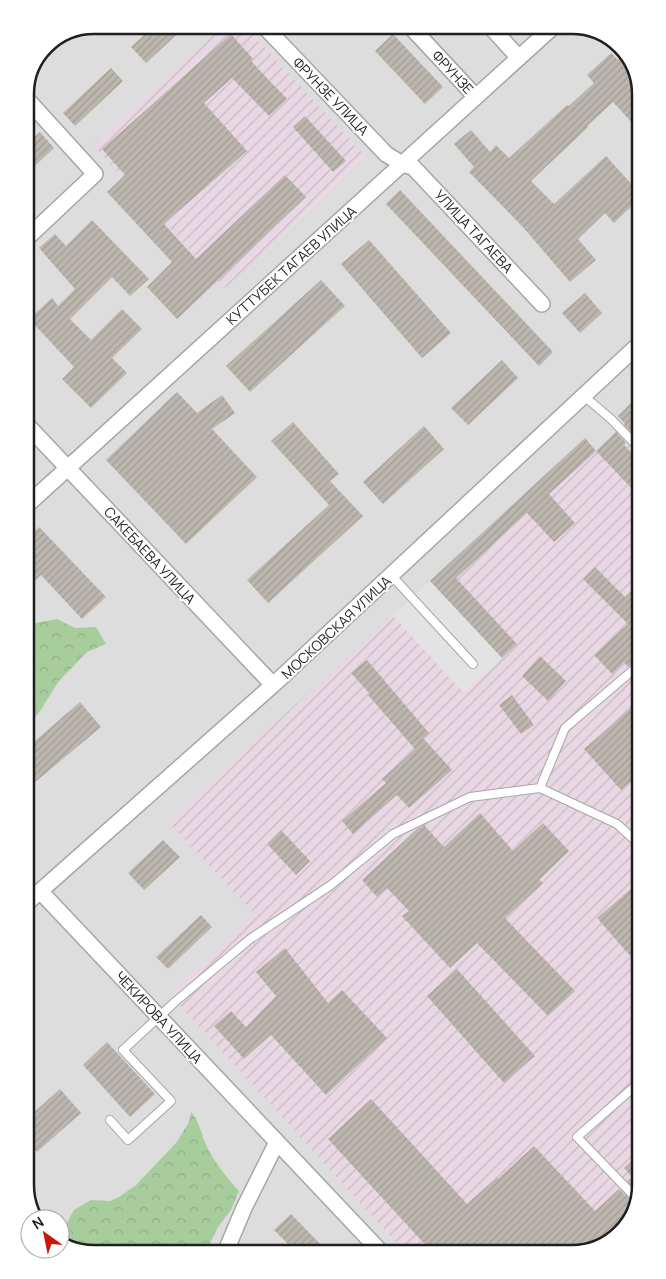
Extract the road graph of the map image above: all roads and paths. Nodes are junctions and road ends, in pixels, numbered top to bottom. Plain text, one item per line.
1 (272, 34) edge
2 (417, 34) edge
3 (497, 34) edge
4 (545, 34) edge
5 (519, 58) junction
6 (476, 97) junction
7 (34, 108) edge
8 (402, 164) junction
9 (34, 227) edge
10 (542, 304) dead end
11 (632, 351) edge
12 (584, 396) junction
13 (34, 432) edge
14 (632, 441) edge
15 (68, 468) junction
16 (34, 499) edge
17 (391, 575) junction
18 (473, 664) dead end
19 (632, 671) edge
20 (273, 685) junction
21 (540, 788) junction
22 (632, 837) edge
23 (40, 891) junction
24 (34, 896) edge
25 (159, 1017) junction
26 (632, 1088) edge
27 (110, 1120) dead end
28 (277, 1142) junction
29 (632, 1194) edge
30 (228, 1245) edge
31 (374, 1245) edge

1 - 8 street, ФРУНЗЕ УЛИЦА
2 - 6 street, ФРУНЗЕ
3 - 5 street
4 - 5 street, КУТТУБЕК ТАГАЕВ УЛИЦА
5 - 6 street, КУТТУБЕК ТАГАЕВ УЛИЦА
6 - 8 street, КУТТУБЕК ТАГАЕВ УЛИЦА
7 - 9 street
8 - 10 street, УЛИЦА ТАГАЕВА
8 - 15 street, КУТТУБЕК ТАГАЕВ УЛИЦА
11 - 12 street, МОСКОВСКАЯ УЛИЦА
12 - 14 lane
12 - 17 street, МОСКОВСКАЯ УЛИЦА
13 - 15 street, САКЕБАЕВА УЛИЦА
15 - 16 street, КУТТУБЕК ТАГАЕВ УЛИЦА
15 - 20 street, САКЕБАЕВА УЛИЦА
17 - 18 lane
17 - 20 street, МОСКОВСКАЯ УЛИЦА
19 - 21 lane
20 - 23 street, МОСКОВСКАЯ УЛИЦА
21 - 22 lane
21 - 25 lane
23 - 24 street, МОСКОВСКАЯ УЛИЦА
23 - 25 street, ЧЕКИРОВА УЛИЦА
25 - 27 lane
25 - 28 street, ЧЕКИРОВА УЛИЦА
26 - 29 lane
28 - 30 street
28 - 31 street, ЧЕКИРОВА УЛИЦА

